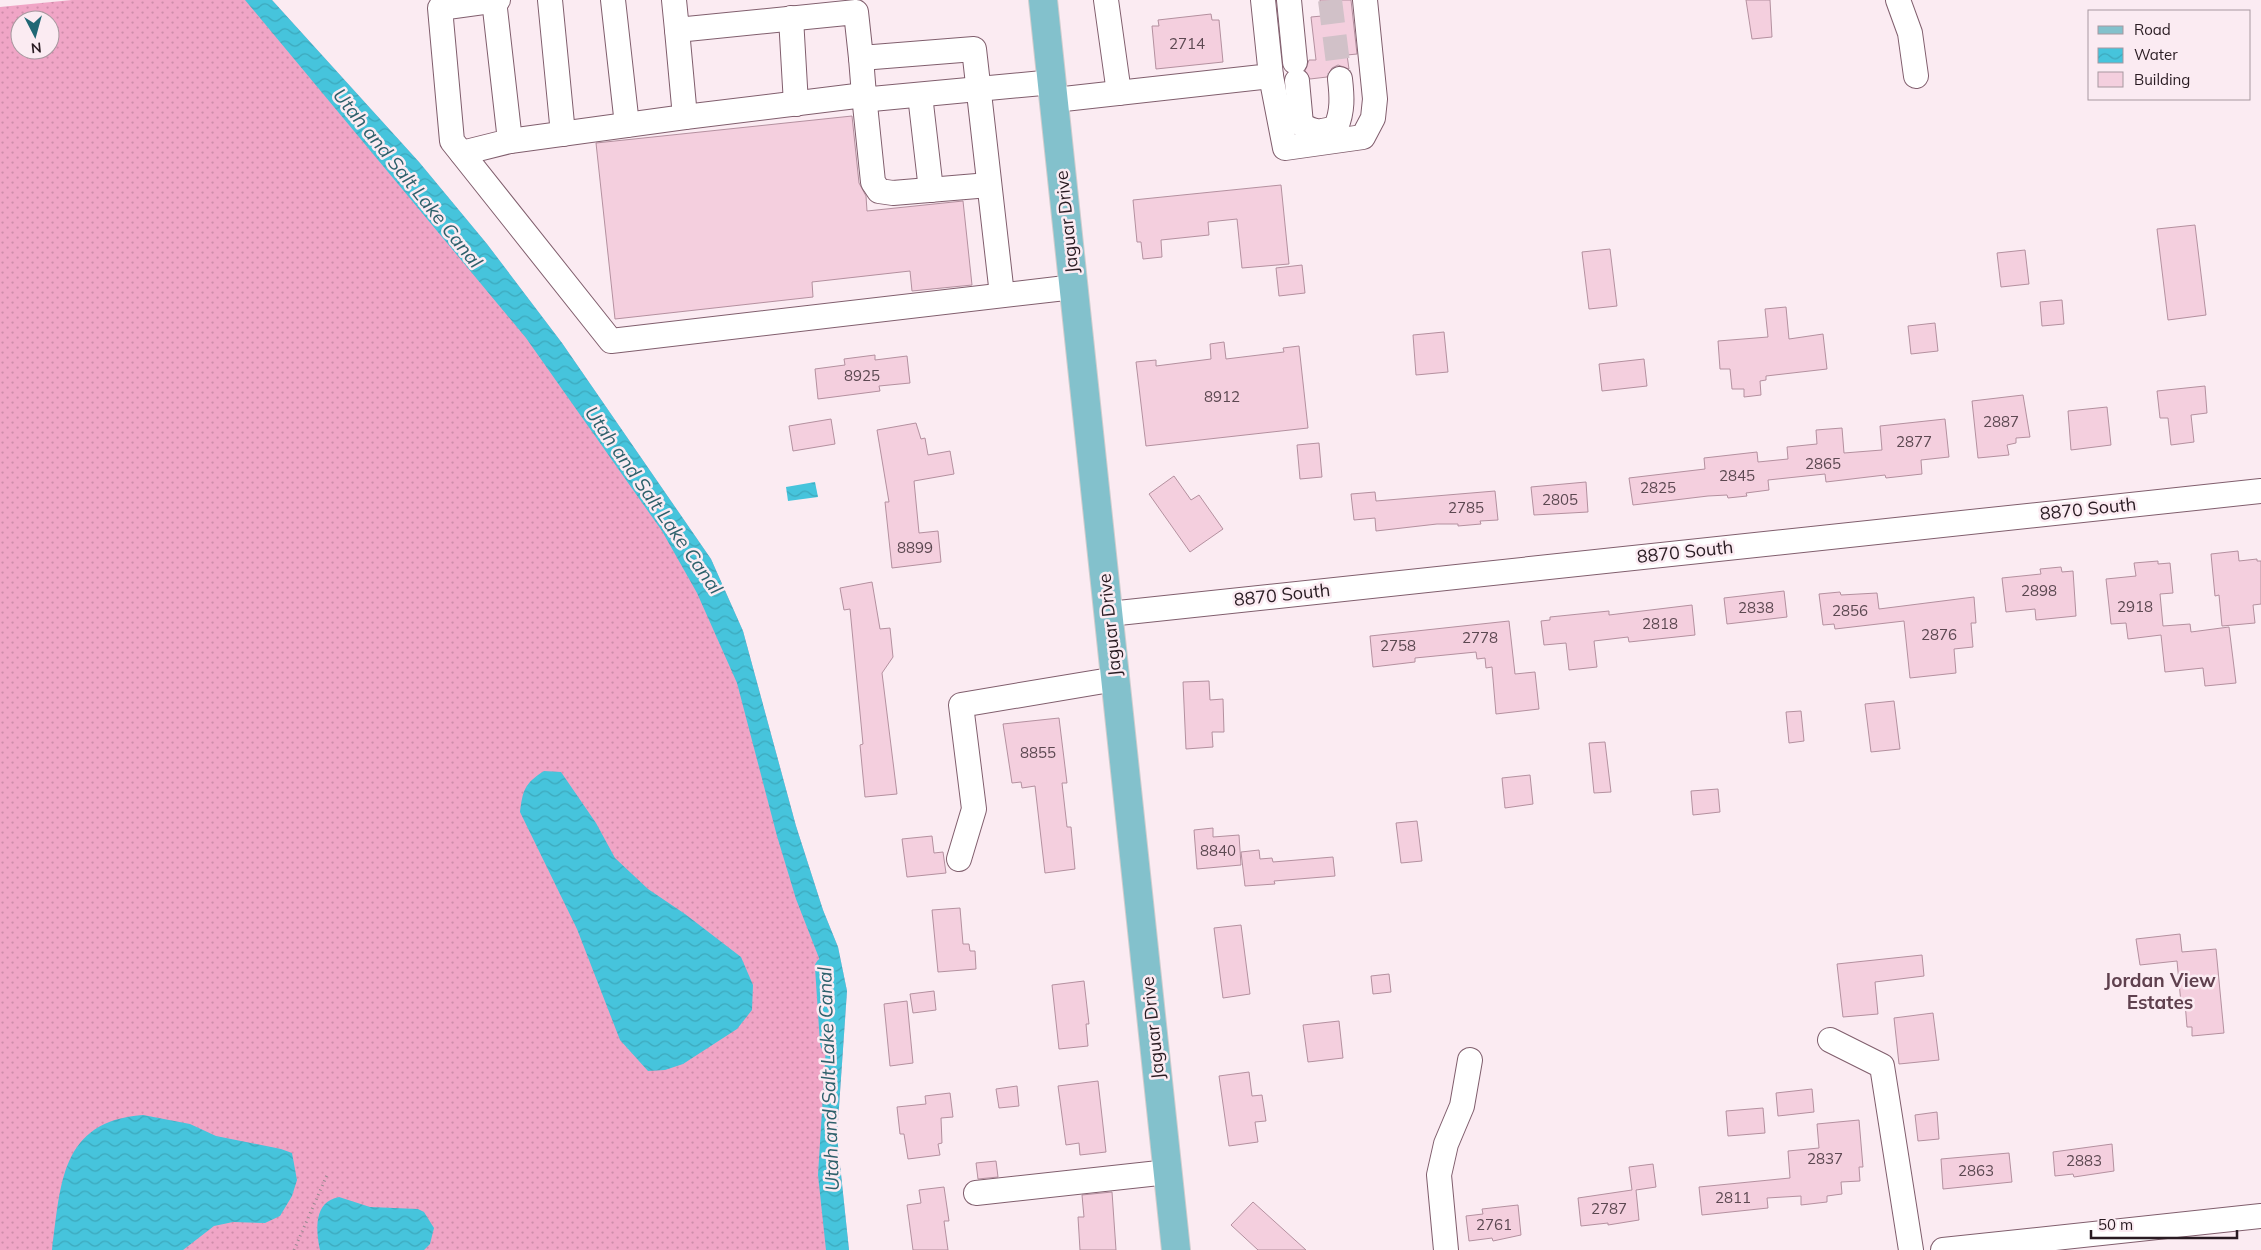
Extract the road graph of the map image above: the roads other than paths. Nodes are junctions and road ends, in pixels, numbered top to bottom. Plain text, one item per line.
1 (495, 0) edge
2 (550, 0) edge
3 (613, 0) edge
4 (674, 0) edge
5 (1043, 0) edge
6 (1106, 0) edge
7 (1263, 0) edge
8 (1289, 0) edge
9 (1365, 0) edge
10 (1898, 0) edge
11 (791, 18) junction
12 (678, 30) junction
13 (861, 58) junction
14 (1293, 75) junction
15 (1916, 76) dead end
16 (1340, 79) tunnel mouth
17 (979, 91) junction
18 (1054, 91) junction
19 (1119, 93) junction
20 (864, 95) junction
21 (920, 95) junction
22 (796, 104) junction
23 (685, 118) junction
24 (627, 125) junction
25 (563, 134) junction
26 (510, 141) junction
27 (462, 153) junction
28 (990, 185) junction
29 (931, 190) junction
30 (1074, 287) junction
31 (1002, 295) junction
32 (2261, 491) edge
33 (1109, 614) junction
34 (1116, 679) junction
35 (959, 859) dead end
36 (1830, 1040) dead end
37 (1470, 1060) dead end
38 (1168, 1172) junction
39 (976, 1193) dead end
40 (2261, 1216) edge
41 (1176, 1250) edge
42 (1446, 1250) edge
43 (1911, 1250) edge
44 (1943, 1250) edge

1 - 26 street
1 - 27 street
2 - 25 street
3 - 24 street
4 - 12 street
5 - 18 main road, Jaguar Drive
6 - 19 street
7 - 14 street
8 - 14 street
9 - 14 street
10 - 15 street
11 - 12 street
11 - 13 street
11 - 22 street
12 - 23 street
13 - 17 street
13 - 20 street
14 - 16 street
14 - 19 street
17 - 18 street
17 - 21 street
17 - 28 street
18 - 19 street
18 - 30 main road, Jaguar Drive
20 - 21 street
20 - 22 street
20 - 29 street
21 - 29 street
22 - 23 street
23 - 24 street
24 - 25 street
25 - 26 street
26 - 27 street
27 - 31 street
28 - 29 street
28 - 31 street
30 - 31 street
30 - 33 main road, Jaguar Drive
32 - 33 street, 8870 South
33 - 34 main road, Jaguar Drive
34 - 35 street
34 - 38 main road, Jaguar Drive
36 - 43 street
37 - 42 street
38 - 39 street
38 - 41 main road, Jaguar Drive
40 - 44 street

